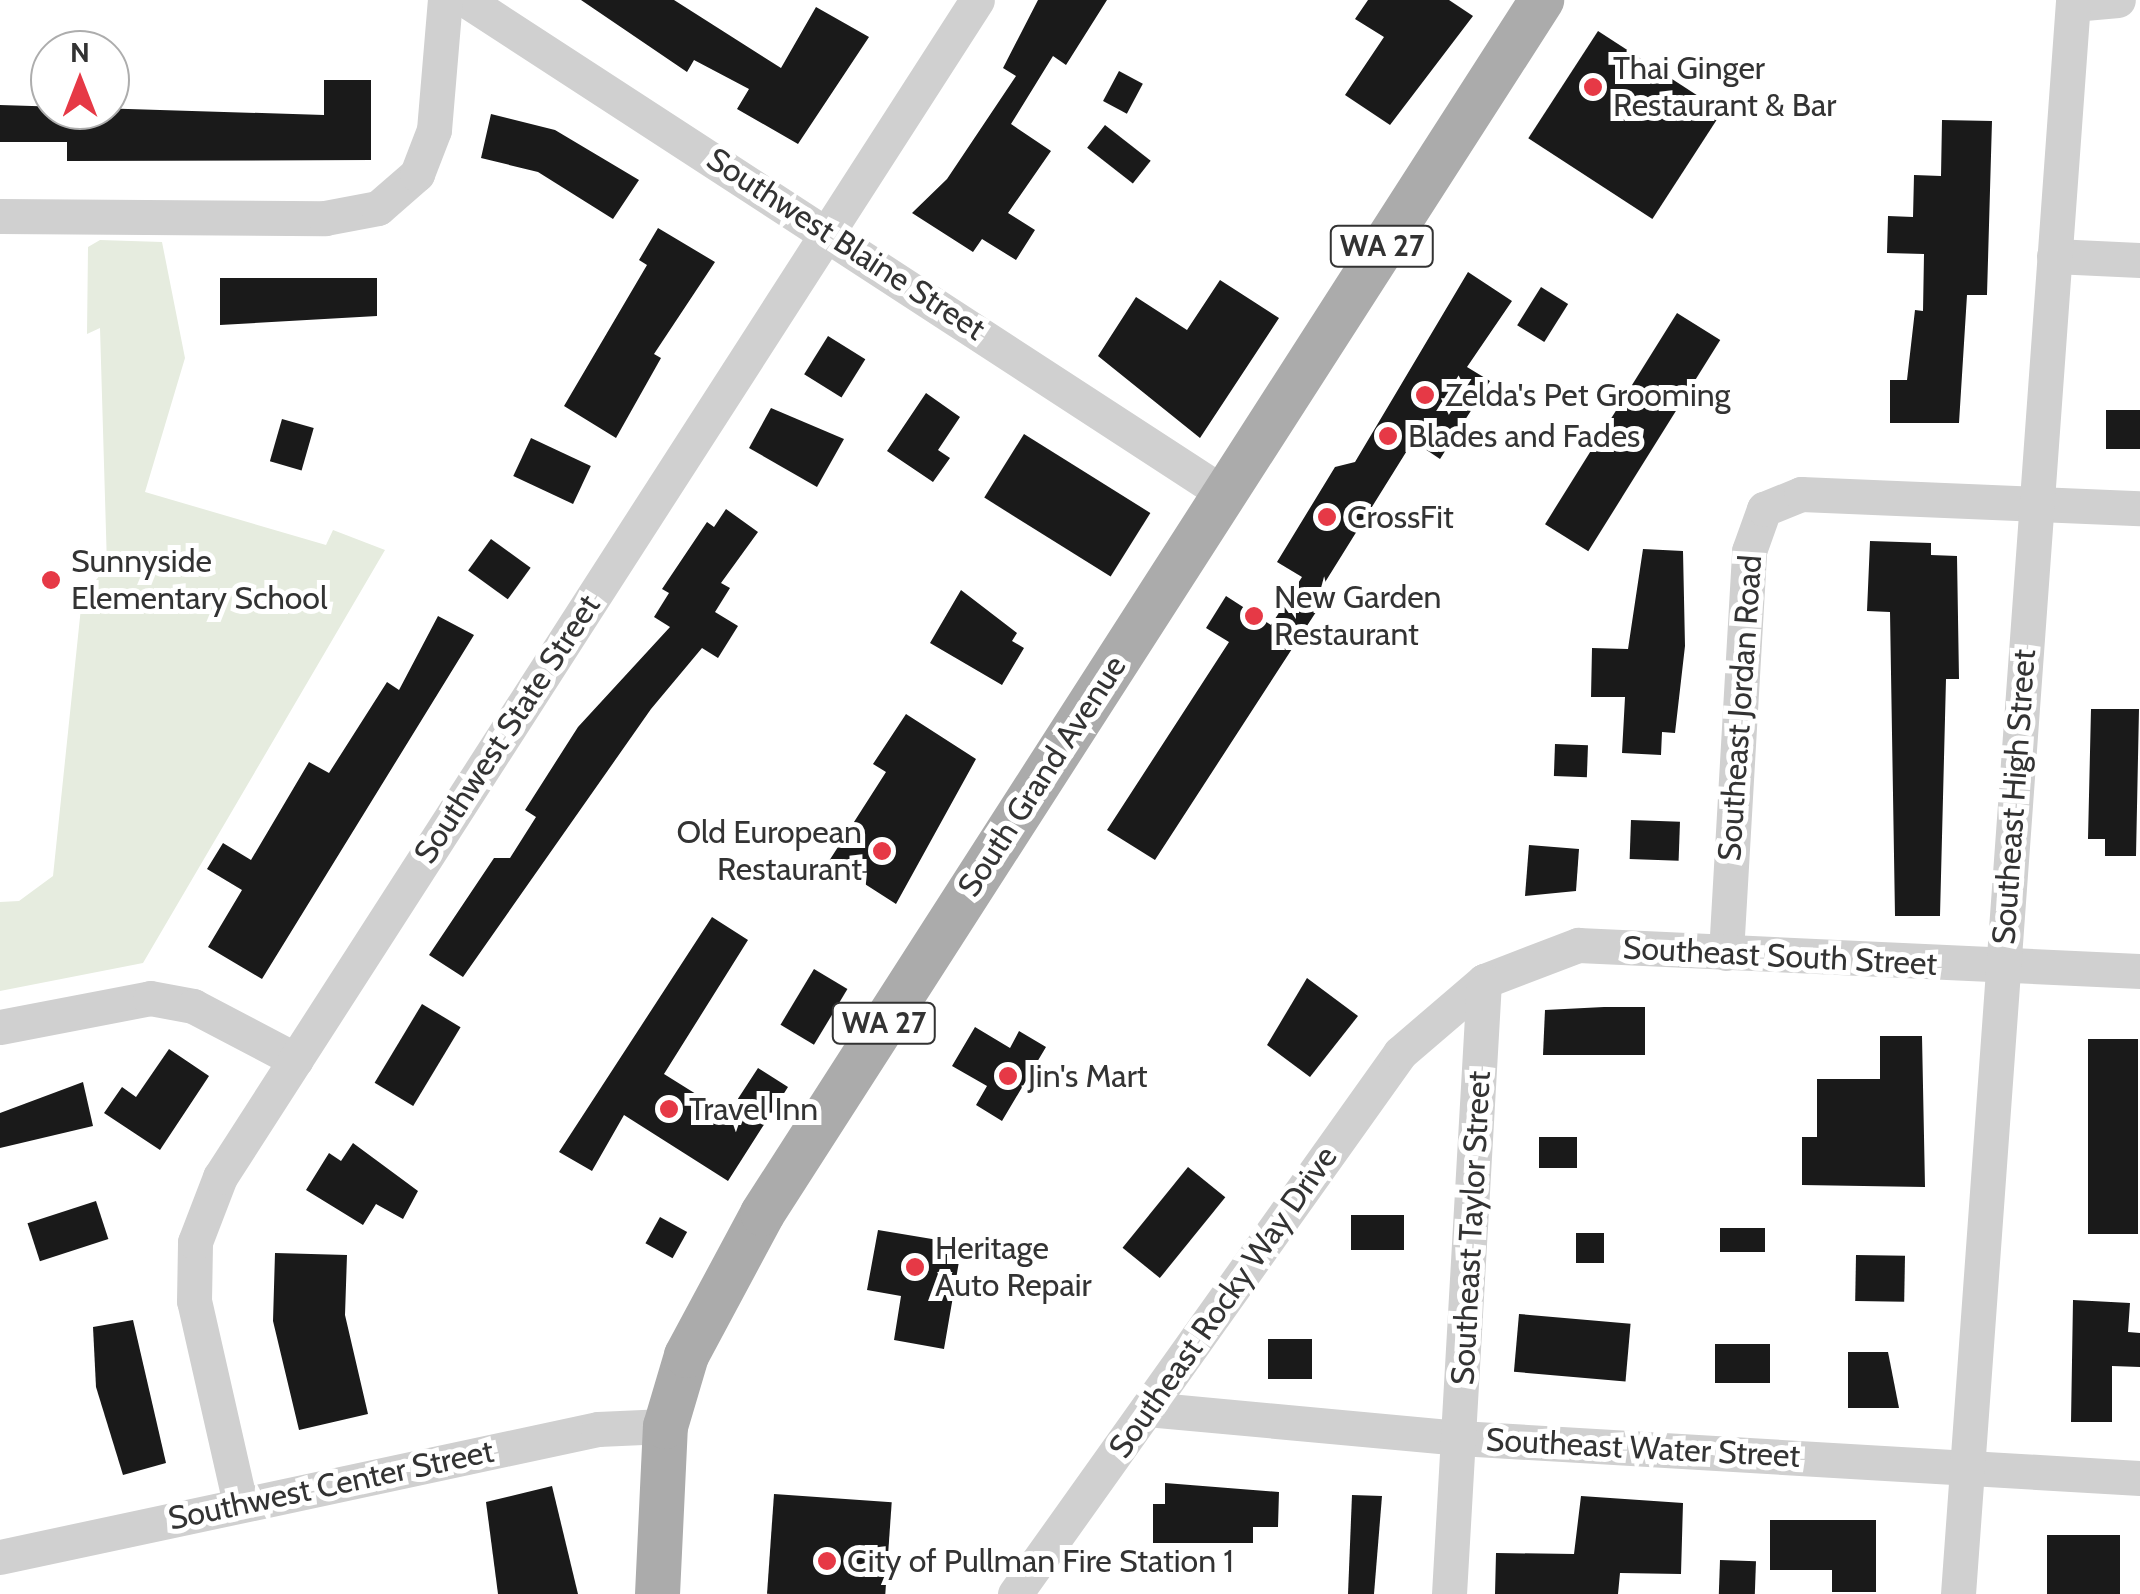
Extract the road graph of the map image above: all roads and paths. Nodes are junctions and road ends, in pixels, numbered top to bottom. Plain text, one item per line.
1 (446, 0) edge
2 (466, 0) edge
3 (977, 0) edge
4 (1541, 0) edge
5 (2118, 0) edge
6 (2073, 2) edge
7 (0, 216) edge
8 (828, 230) junction
9 (2054, 256) junction
10 (2140, 260) edge
11 (1223, 493) junction
12 (2042, 503) junction
13 (2140, 508) edge
14 (1726, 953) junction
15 (2001, 968) junction
16 (2140, 971) edge
17 (1484, 981) junction
18 (1437, 1014) joint
19 (0, 1027) edge
20 (296, 1060) junction
21 (1147, 1408) junction
22 (665, 1426) junction
23 (1460, 1438) junction
24 (1967, 1467) junction
25 (2140, 1478) edge
26 (240, 1502) junction
27 (0, 1558) edge
28 (657, 1594) edge
29 (1015, 1594) edge
30 (1449, 1594) edge
31 (1958, 1594) edge

1 - 7 street
2 - 8 street, Southwest Blaine Street
3 - 8 street, Southwest State Street
4 - 11 main road, South Grand Avenue / WA 27
5 - 6 street
6 - 9 street, Southeast High Street
8 - 11 street, Southwest Blaine Street
8 - 20 street, Southwest State Street
9 - 10 street
9 - 12 street, Southeast High Street
11 - 22 main road, South Grand Avenue / WA 27
12 - 13 street
12 - 14 street, Southeast Jordan Road
12 - 15 street, Southeast High Street
14 - 15 street, Southeast South Street
14 - 17 street, Southeast South Street
15 - 16 street, Southeast South Street
15 - 24 street, Southeast High Street
17 - 18 street, Southeast South Street
17 - 23 street, Southeast Taylor Street
18 - 21 street, Southeast Rocky Way Drive
19 - 20 street
20 - 26 street, Southwest State Street
21 - 23 street, Southeast Water Street
21 - 29 street, Southeast Rocky Way Drive
22 - 26 street, Southwest Center Street
22 - 28 main road, South Grand Avenue / WA 27
23 - 24 street, Southeast Water Street
23 - 30 street, Southeast Taylor Street
24 - 25 street, Southeast Water Street
24 - 31 street, Southeast High Street
26 - 27 street, Southwest Center Street

